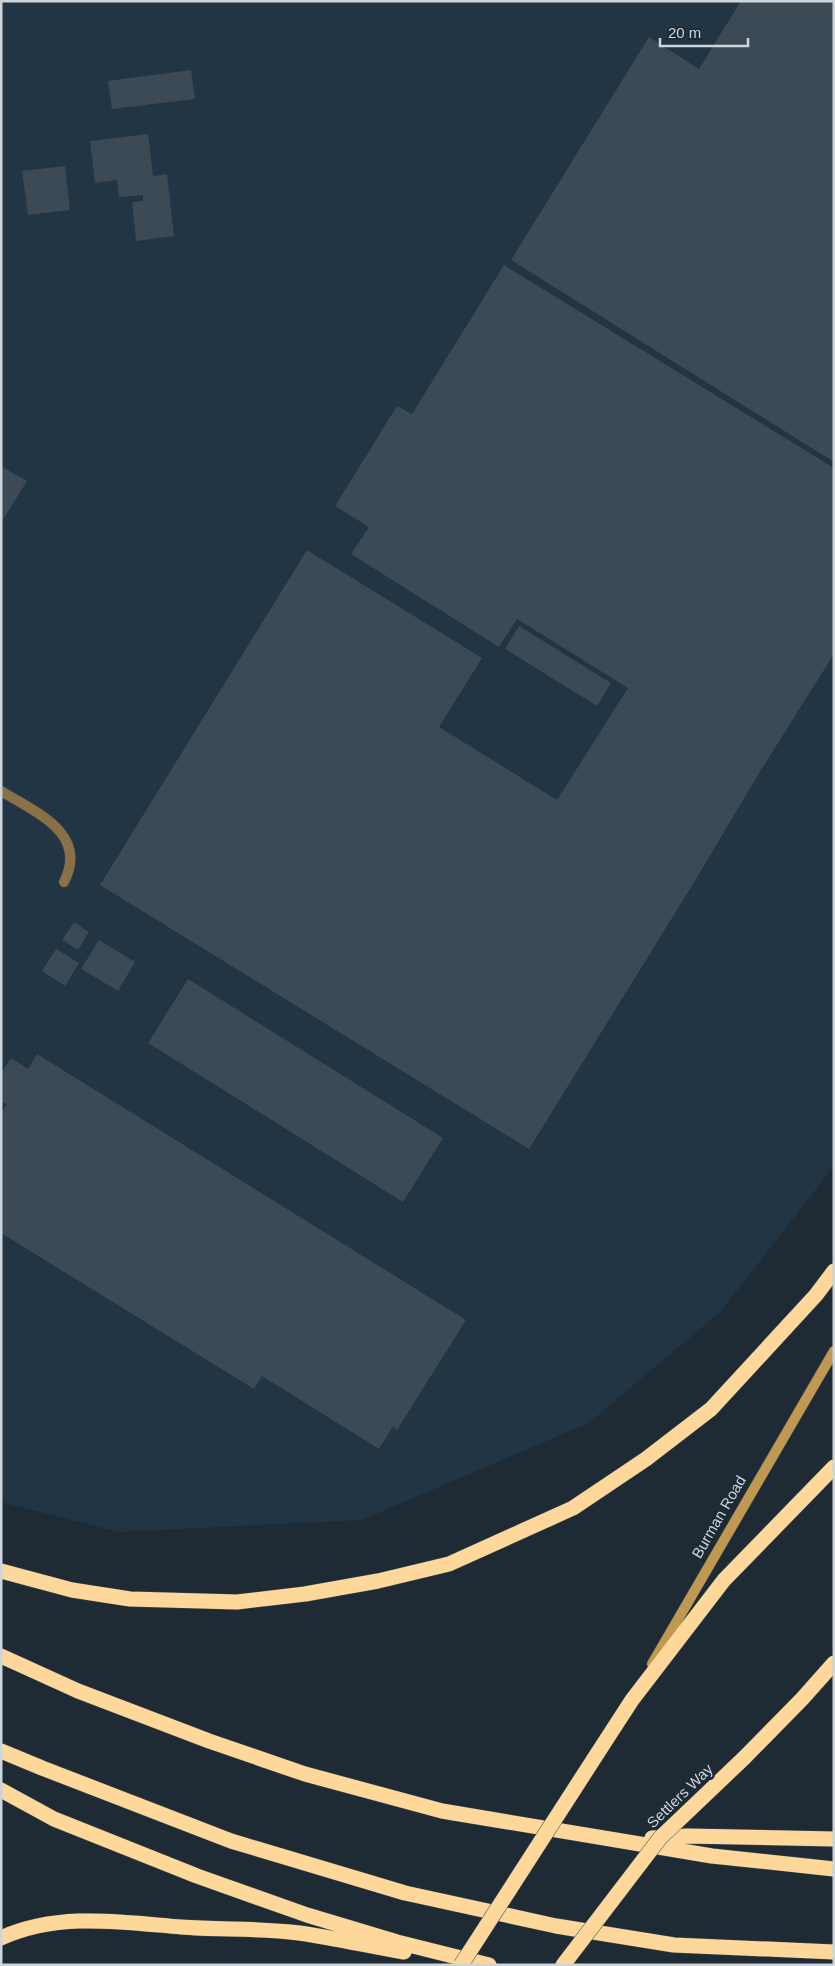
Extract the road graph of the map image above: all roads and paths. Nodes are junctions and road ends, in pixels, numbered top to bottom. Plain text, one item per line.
1 (1, 790) edge
2 (64, 882) dead end
3 (834, 1271) edge
4 (834, 1351) edge
5 (834, 1467) edge
6 (1, 1571) edge
7 (1, 1656) edge
8 (834, 1663) edge
9 (834, 1672) edge
10 (632, 1700) junction
11 (802, 1700) junction
12 (1, 1750) edge
13 (1, 1790) edge
14 (605, 1839) junction
15 (834, 1839) edge
16 (834, 1869) edge
17 (1, 1938) edge
18 (834, 1952) edge
19 (461, 1965) edge
20 (488, 1965) edge
21 (563, 1965) edge

1 - 2 lane
3 - 6 highway
4 - 10 main road, Burman Road
5 - 10 highway
7 - 14 highway
8 - 11 highway, Settlers Way
9 - 11 highway
10 - 19 highway, bridge
11 - 21 highway, Settlers Way, bridge
12 - 18 highway
13 - 20 highway
14 - 15 highway
14 - 16 highway
17 - 20 highway

